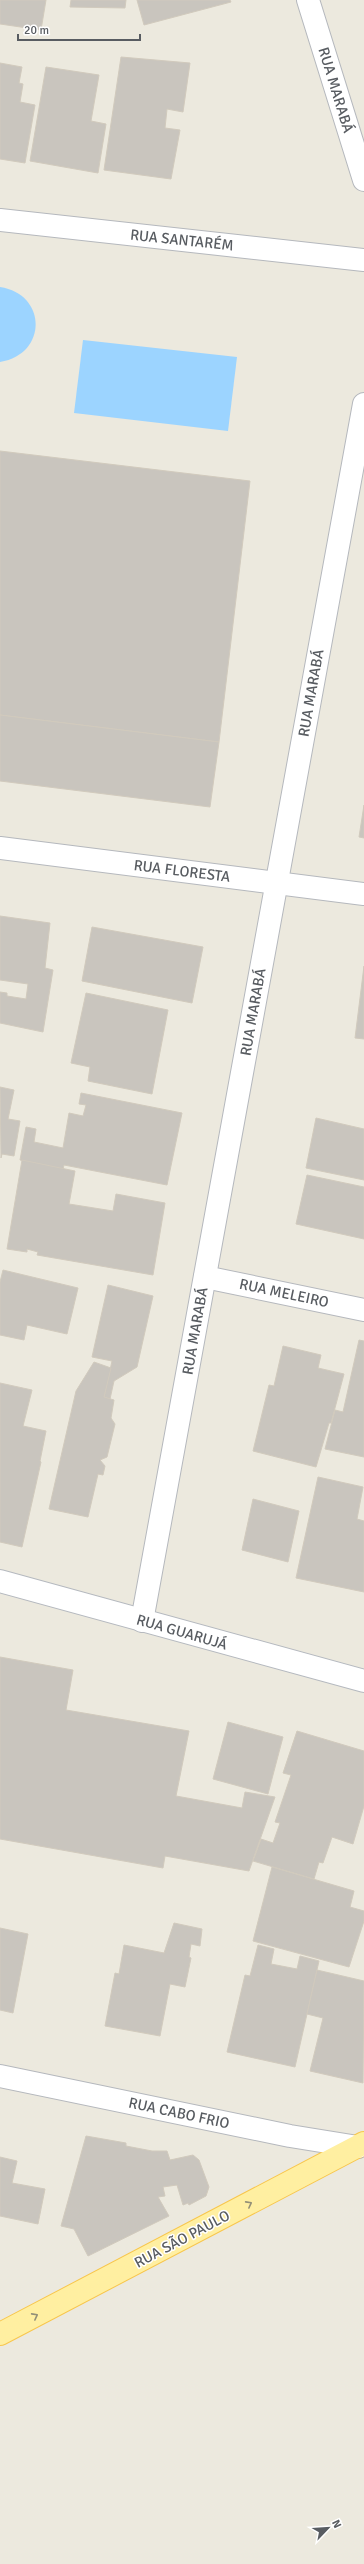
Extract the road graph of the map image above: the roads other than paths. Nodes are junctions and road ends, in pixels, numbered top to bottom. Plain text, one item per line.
1 (308, 0) edge
2 (364, 180) edge
3 (0, 220) edge
4 (364, 260) edge
5 (364, 404) edge
6 (0, 848) edge
7 (277, 883) junction
8 (364, 894) edge
9 (205, 1277) junction
10 (364, 1310) edge
11 (0, 1581) edge
12 (142, 1621) junction
13 (364, 1681) edge
14 (0, 2076) edge
15 (361, 2145) edge
16 (0, 2334) edge

1 - 2 street, RUA MARABÁ
3 - 4 street, RUA SANTARÉM
5 - 7 street, RUA MARABÁ
6 - 7 street, RUA FLORESTA
7 - 8 street, RUA FLORESTA
7 - 9 street, RUA MARABÁ
9 - 10 street, RUA MELEIRO
9 - 12 street, RUA MARABÁ
11 - 12 street, RUA GUARUJÁ
12 - 13 street, RUA GUARUJÁ
14 - 15 street, RUA CABO FRIO
16 -> 15 main road, RUA SÃO PAULO

